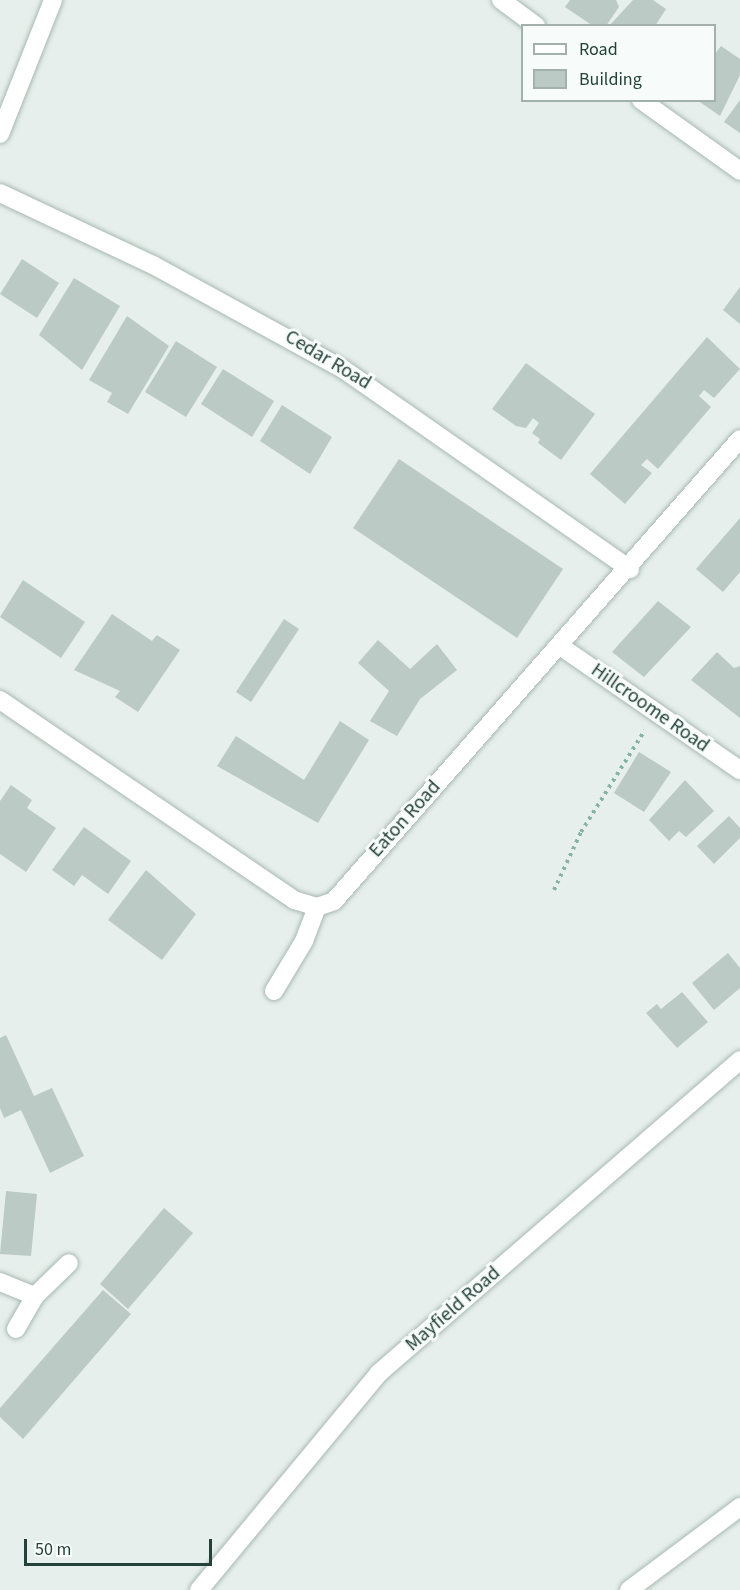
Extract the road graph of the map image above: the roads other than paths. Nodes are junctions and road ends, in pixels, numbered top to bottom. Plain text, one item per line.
1 (54, 0) edge
2 (501, 0) edge
3 (533, 24) edge
4 (644, 102) edge
5 (0, 134) edge
6 (740, 171) edge
7 (0, 193) edge
8 (740, 440) edge
9 (630, 569) junction
10 (561, 645) junction
11 (0, 700) edge
12 (740, 770) edge
13 (317, 907) junction
14 (274, 992) dead end
15 (740, 1060) edge
16 (69, 1263) dead end
17 (0, 1282) edge
18 (35, 1296) junction
19 (16, 1329) dead end
20 (740, 1507) edge
21 (199, 1590) edge
22 (629, 1590) edge

1 - 5 street
2 - 3 street
4 - 6 street
7 - 9 street, Cedar Road
8 - 9 street, Eaton Road
9 - 10 street, Eaton Road
10 - 12 street, Hillcroome Road
10 - 13 street, Eaton Road
11 - 13 street
13 - 14 street
15 - 21 street, Mayfield Road
16 - 18 street
17 - 18 street
18 - 19 street
20 - 22 street

